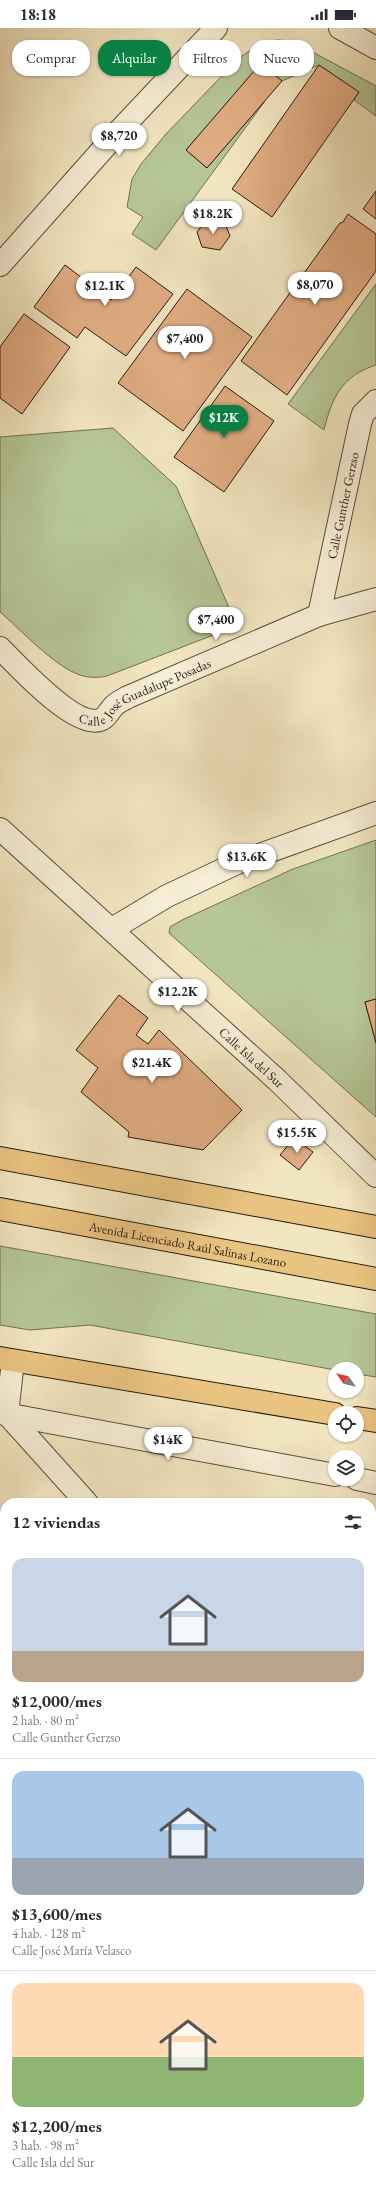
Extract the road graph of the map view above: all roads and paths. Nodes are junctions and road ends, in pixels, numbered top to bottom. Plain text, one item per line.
1 (216, 28) edge
2 (340, 28) edge
3 (376, 48) edge
4 (0, 266) edge
5 (376, 401) edge
6 (376, 599) edge
7 (319, 615) junction
8 (0, 648) edge
9 (376, 813) edge
10 (0, 829) edge
11 (112, 929) junction
12 (0, 1158) edge
13 (376, 1176) edge
14 (0, 1209) edge
15 (376, 1227) edge
16 (376, 1279) edge
17 (6, 1360) edge
18 (328, 1413) edge
19 (2, 1416) edge
20 (328, 1474) edge
21 (364, 1480) edge
22 (376, 1482) edge
23 (82, 1498) edge

1 - 4 street
2 - 3 street
5 - 7 street, Calle Gunther Gerzso
6 - 7 street, Calle José Guadalupe Posadas
7 - 8 street, Calle José Guadalupe Posadas
9 - 11 street
10 - 11 street, Calle Isla del Sur
11 - 13 street, Calle Isla del Sur
12 - 15 main road
14 - 16 main road, Avenida Licenciado Raúl Salinas Lozano
17 - 18 main road
17 - 19 street
19 - 20 street
19 - 23 street
21 - 22 street

